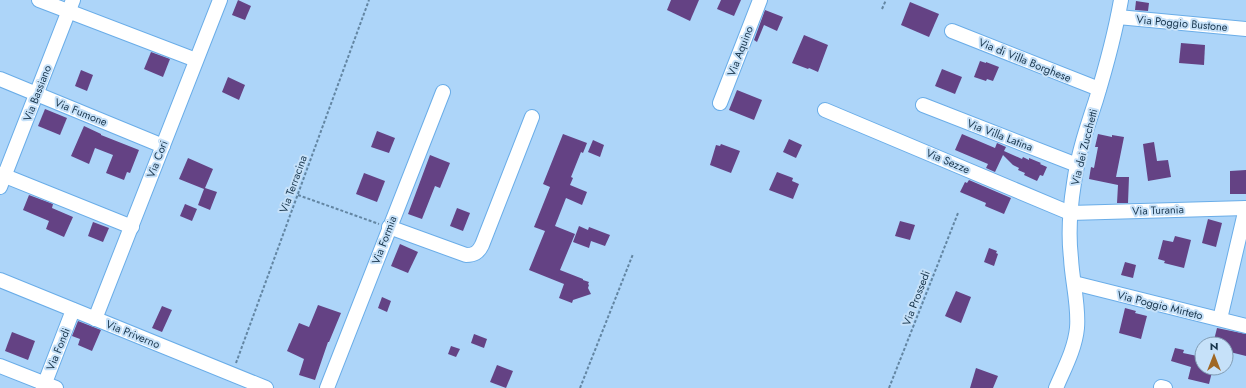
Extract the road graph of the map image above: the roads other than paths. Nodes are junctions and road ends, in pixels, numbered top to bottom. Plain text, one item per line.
1 (39, 0) edge
2 (220, 0) edge
3 (760, 0) edge
4 (1121, 0) edge
5 (71, 6) edge
6 (1118, 17) junction
7 (1246, 29) edge
8 (952, 31) dead end
9 (196, 60) junction
10 (0, 79) edge
11 (1099, 89) junction
12 (443, 92) dead end
13 (37, 94) junction
14 (720, 103) dead end
15 (923, 105) dead end
16 (825, 110) dead end
17 (532, 117) dead end
18 (163, 146) junction
19 (1077, 165) junction
20 (1, 179) edge
21 (1246, 208) edge
22 (1070, 213) junction
23 (132, 227) junction
24 (389, 227) junction
25 (0, 280) edge
26 (1074, 283) junction
27 (73, 310) junction
28 (95, 319) junction
29 (1220, 319) junction
30 (1246, 326) edge
31 (0, 366) edge
32 (47, 386) edge
33 (266, 388) edge
34 (327, 388) edge
35 (1056, 388) edge

1 - 5 street
2 - 9 street, Via Cori
3 - 14 street, Via Aquino
4 - 6 street, Via dei Zucchetti
5 - 9 street
5 - 13 street, Via Bassiano
6 - 7 street, Via Poggio Bustone
6 - 11 street, Via dei Zucchetti
8 - 11 street, Via di Villa Borghese
9 - 18 street, Via Cori
10 - 13 street, Via Fumone
11 - 19 street, Via dei Zucchetti
12 - 24 street, Via Formia
13 - 18 street, Via Fumone
13 - 20 street, Via Bassiano
15 - 19 street, Via Villa Latina
16 - 22 street, Via Sezze
17 - 24 street
18 - 23 street, Via Cori
19 - 22 street, Via dei Zucchetti
20 - 23 street
21 - 22 street, Via Turania
21 - 29 street
22 - 26 street, Via dei Zucchetti
23 - 28 street, Via Cori
24 - 34 street, Via Formia
25 - 27 street, Via Priverno
26 - 29 street, Via Poggio Mirteto
26 - 35 street, Via dei Zucchetti
27 - 28 street, Via Priverno
27 - 32 street, Via Fondi
28 - 33 street, Via Priverno
29 - 30 street, Via Poggio Mirteto
31 - 32 street

